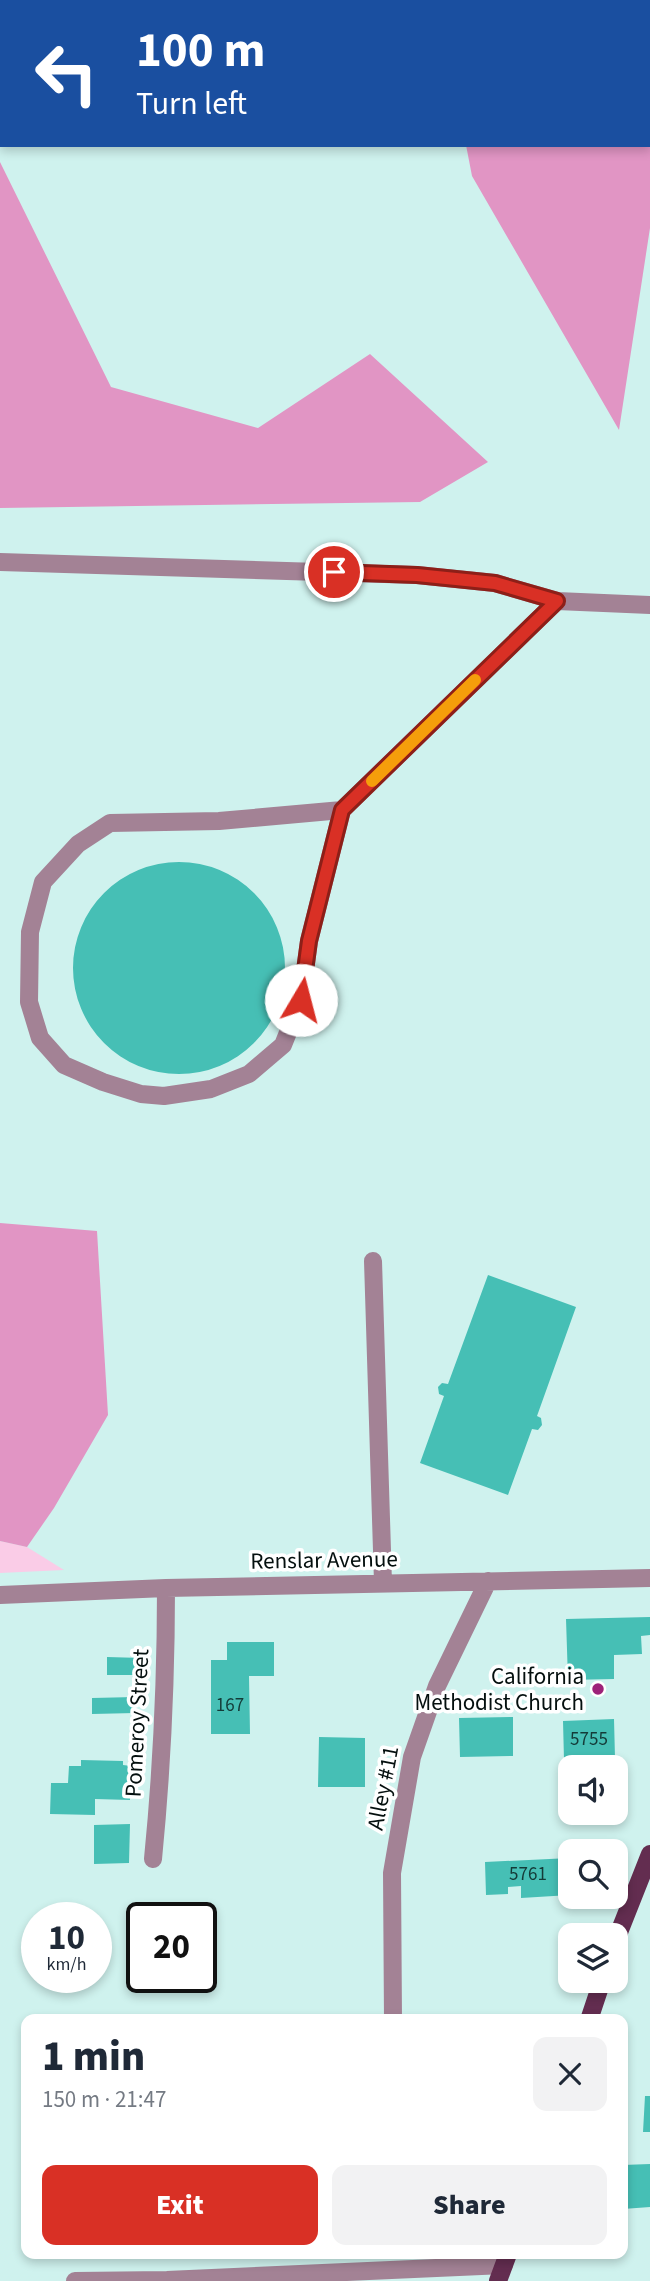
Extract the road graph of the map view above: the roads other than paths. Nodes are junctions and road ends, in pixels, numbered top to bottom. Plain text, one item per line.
1 (0, 562) edge
2 (557, 601) junction
3 (650, 605) edge
4 (342, 810) junction
5 (373, 1261) dead end
6 (650, 1578) edge
7 (488, 1581) junction
8 (383, 1583) junction
9 (166, 1588) junction
10 (0, 1595) edge
11 (650, 1854) edge
12 (153, 1859) dead end
13 (623, 1923) edge
14 (598, 1993) edge
15 (393, 2014) edge
16 (591, 2014) edge
17 (395, 2262) edge
18 (503, 2267) edge
19 (167, 2280) edge
20 (75, 2281) edge

1 - 2 street
2 - 3 street
2 - 4 street
4 - 4 street
5 - 8 street
6 - 7 street, Renslar Avenue
7 - 8 street, Renslar Avenue
7 - 15 street, Alley #11
8 - 9 street, Renslar Avenue
9 - 10 street, Renslar Avenue
9 - 12 street, Pomeroy Street
11 - 13 main road
14 - 16 main road
17 - 18 street
17 - 19 street
19 - 20 street

